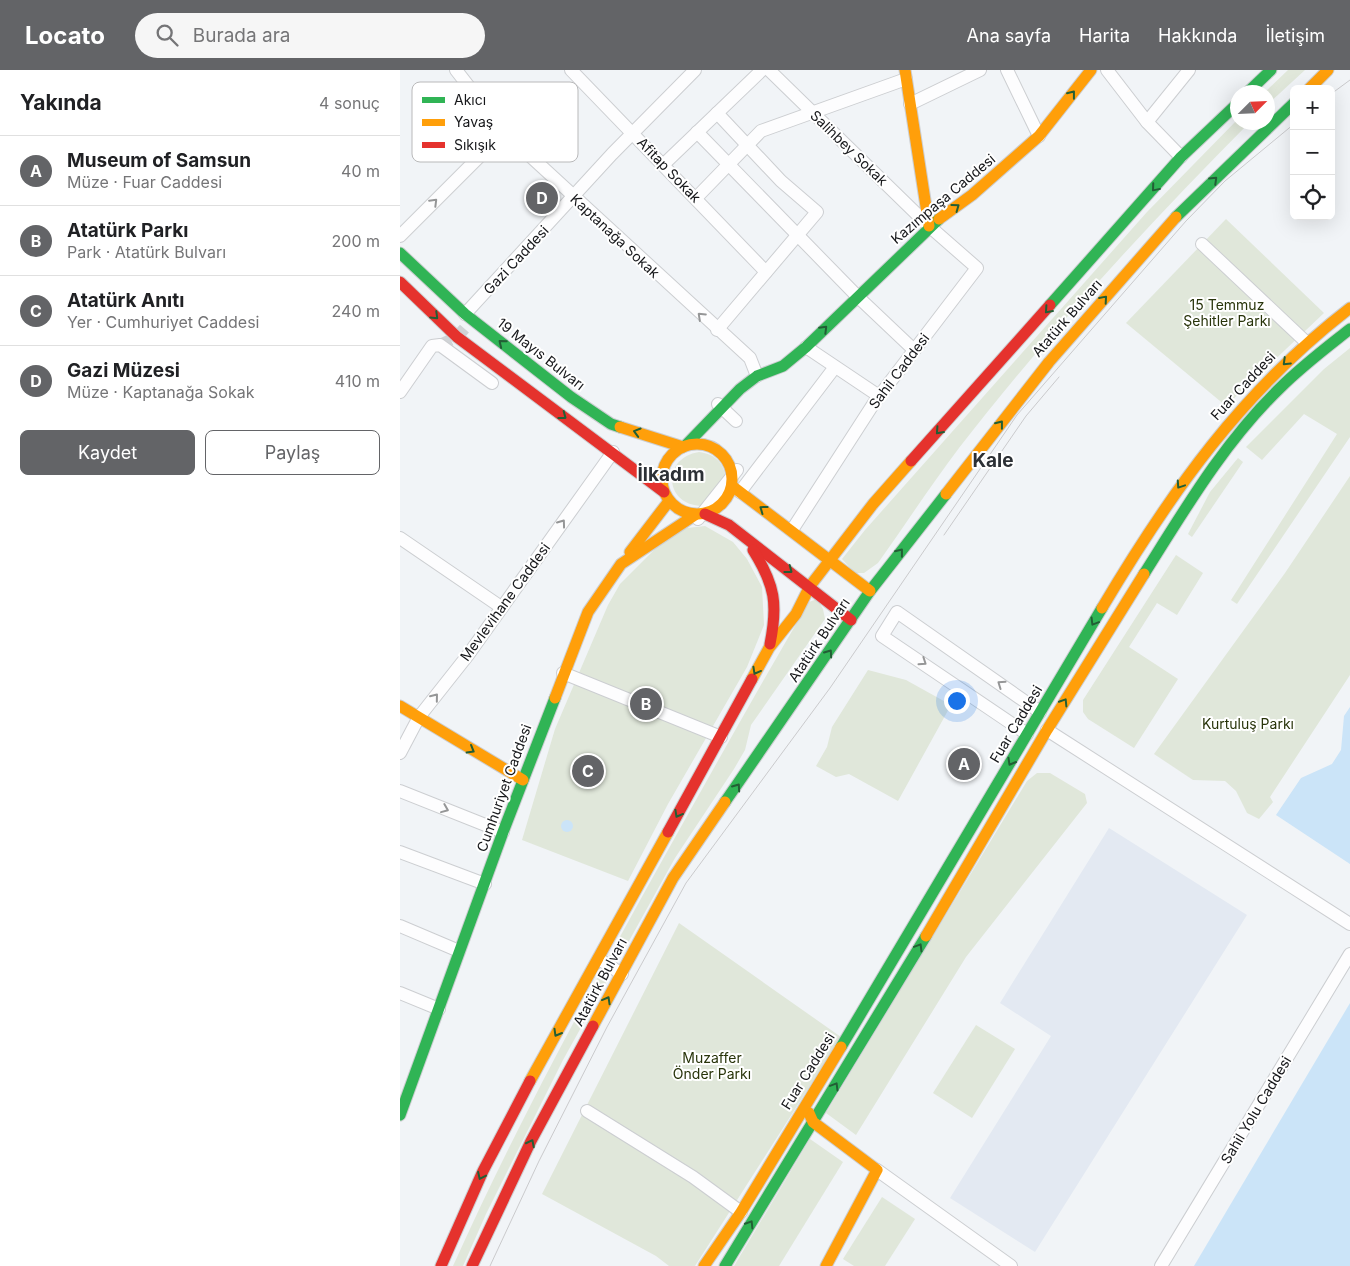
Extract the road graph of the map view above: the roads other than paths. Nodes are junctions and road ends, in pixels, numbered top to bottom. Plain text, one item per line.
1 (456, 70) edge
2 (571, 70) edge
3 (695, 70) edge
4 (762, 70) edge
5 (769, 70) edge
6 (980, 70) edge
7 (1007, 70) edge
8 (1091, 70) edge
9 (1107, 70) edge
10 (1189, 70) edge
11 (1271, 70) edge
12 (1328, 70) edge
13 (905, 74) edge
14 (465, 82) edge
15 (1255, 85) edge
16 (1313, 85) edge
17 (910, 104) junction
18 (1290, 107) edge
19 (1230, 111) edge
20 (812, 112) junction
21 (717, 113) junction
22 (1147, 122) junction
23 (697, 132) junction
24 (633, 133) junction
25 (1039, 136) junction
26 (748, 144) junction
27 (1182, 157) junction
28 (474, 162) edge
29 (536, 162) edge
30 (729, 164) junction
31 (663, 165) junction
32 (574, 198) junction
33 (696, 198) junction
34 (929, 226) junction
35 (797, 234) junction
36 (400, 236) edge
37 (1202, 244) dead end
38 (400, 253) edge
39 (766, 272) junction
40 (400, 282) edge
41 (857, 296) junction
42 (1350, 308) edge
43 (465, 314) junction
44 (717, 330) junction
45 (1350, 330) edge
46 (1306, 342) junction
47 (806, 348) junction
48 (914, 350) junction
49 (835, 367) junction
50 (757, 376) junction
51 (402, 383) edge
52 (492, 383) dead end
53 (879, 396) junction
54 (727, 412) junction
55 (702, 444) junction
56 (684, 446) junction
57 (613, 452) junction
58 (736, 481) junction
59 (666, 497) junction
60 (700, 516) junction
61 (792, 530) junction
62 (400, 538) edge
63 (747, 539) junction
64 (829, 560) junction
65 (621, 564) junction
66 (810, 586) junction
67 (870, 591) junction
68 (501, 607) junction
69 (851, 620) junction
70 (769, 648) junction
71 (563, 673) junction
72 (400, 706) edge
73 (1040, 712) junction
74 (418, 717) junction
75 (1047, 730) junction
76 (1027, 734) junction
77 (721, 737) junction
78 (400, 753) edge
79 (523, 780) junction
80 (400, 791) edge
81 (503, 832) junction
82 (400, 852) edge
83 (485, 884) junction
84 (1350, 924) edge
85 (400, 926) edge
86 (459, 951) junction
87 (1350, 954) edge
88 (599, 959) junction
89 (622, 974) junction
90 (400, 993) edge
91 (439, 1009) junction
92 (405, 1084) edge
93 (805, 1097) junction
94 (824, 1105) junction
95 (587, 1111) dead end
96 (400, 1114) edge
97 (795, 1121) junction
98 (811, 1126) junction
99 (877, 1170) junction
100 (741, 1212) junction
101 (440, 1266) edge
102 (472, 1266) edge
103 (704, 1266) edge
104 (725, 1266) edge
105 (826, 1266) edge
106 (1011, 1266) edge
107 (1161, 1266) edge

1 - 14 street, Kaptanağa Sokak
2 - 24 street, Afitap Sokak
3 - 24 street, Gazi Caddesi
4 - 21 street
5 - 20 street, Salihbey Sokak
6 - 17 street
7 - 25 street
25 -> 8 main road, Kazımpaşa Caddesi
9 - 22 street
10 - 22 street
11 - 15 main road
12 - 16 main road
13 - 17 main road
13 - 20 street
17 - 34 main road
67 -> 18 main road, Atatürk Bulvarı
19 - 27 main road, Atatürk Bulvarı
20 - 26 street
20 - 34 street, Salihbey Sokak
21 - 23 street
21 - 26 street
22 - 27 street
23 - 30 street
23 - 31 street
24 - 31 street, Afitap Sokak
24 - 32 street, Gazi Caddesi
34 -> 25 main road, Kazımpaşa Caddesi
26 - 30 street
26 - 35 street
27 -> 64 main road, Atatürk Bulvarı
36 -> 28 street
29 - 32 street, Kaptanağa Sokak
30 - 33 street
30 - 35 street
31 - 33 street, Afitap Sokak
32 - 43 street, Gazi Caddesi
44 -> 32 street, Kaptanağa Sokak
33 - 39 street, Afitap Sokak
34 - 41 main road, Kazımpaşa Caddesi
34 - 48 street, Sahil Caddesi
35 - 39 street
35 - 41 street
37 - 46 street
38 - 43 main road, 19 Mayıs Bulvarı
39 - 44 street
40 -> 57 main road
47 -> 41 main road, Kazımpaşa Caddesi
41 - 48 street
42 - 46 main road, Fuar Caddesi
56 -> 43 main road, 19 Mayıs Bulvarı
44 - 50 street, Kaptanağa Sokak
75 -> 45 main road, Fuar Caddesi
46 -> 73 main road, Fuar Caddesi
47 - 49 street
47 - 50 main road, Kazımpaşa Caddesi
48 - 53 street, Sahil Caddesi
49 - 53 street
49 - 58 street
50 - 54 main road
51 - 52 street
53 - 61 street, Sahil Caddesi
54 - 55 main road
54 - 56 main road
55 - 56 main road
55 - 58 main road
56 - 59 main road
57 - 59 main road
68 -> 57 street, Mevlevihane Caddesi
58 - 60 street
61 -> 58 main road
59 - 60 main road
59 - 65 main road
60 - 63 main road
60 - 65 main road, Cumhuriyet Caddesi
61 - 64 main road
62 - 68 street
63 -> 66 main road
63 - 70 main road
64 - 66 main road, Atatürk Bulvarı
64 - 67 main road
65 - 71 main road, Cumhuriyet Caddesi
66 - 69 main road
66 - 70 main road, Atatürk Bulvarı
67 - 69 main road, Atatürk Bulvarı
74 -> 68 street, Mevlevihane Caddesi
89 -> 69 main road, Atatürk Bulvarı
70 -> 77 main road, Atatürk Bulvarı
71 - 77 street
71 - 79 main road, Cumhuriyet Caddesi
72 - 74 main road
73 - 76 main road, Fuar Caddesi
73 -> 76 street
74 - 78 street, Mevlevihane Caddesi
74 -> 79 main road
75 - 84 street
94 -> 75 main road, Fuar Caddesi
76 -> 93 main road, Fuar Caddesi
77 -> 88 main road, Atatürk Bulvarı
79 - 81 main road, Cumhuriyet Caddesi
80 -> 81 street
81 - 83 main road, Cumhuriyet Caddesi
82 - 83 street
83 - 86 main road, Cumhuriyet Caddesi
85 - 86 street
86 - 91 main road, Cumhuriyet Caddesi
87 - 107 street, Sahil Yolu Caddesi
88 - 89 street
88 -> 101 main road, Atatürk Bulvarı
102 -> 89 main road, Atatürk Bulvarı
90 - 91 street
91 - 92 main road, Cumhuriyet Caddesi
92 - 96 main road, Cumhuriyet Caddesi
93 - 94 street
93 - 97 main road, Fuar Caddesi
93 - 98 main road
94 - 98 main road, Fuar Caddesi
95 - 100 street
97 - 98 street
97 - 100 main road, Fuar Caddesi
98 - 99 main road
104 -> 98 main road, Fuar Caddesi
99 - 105 main road
99 - 106 street
100 - 103 main road, Fuar Caddesi

